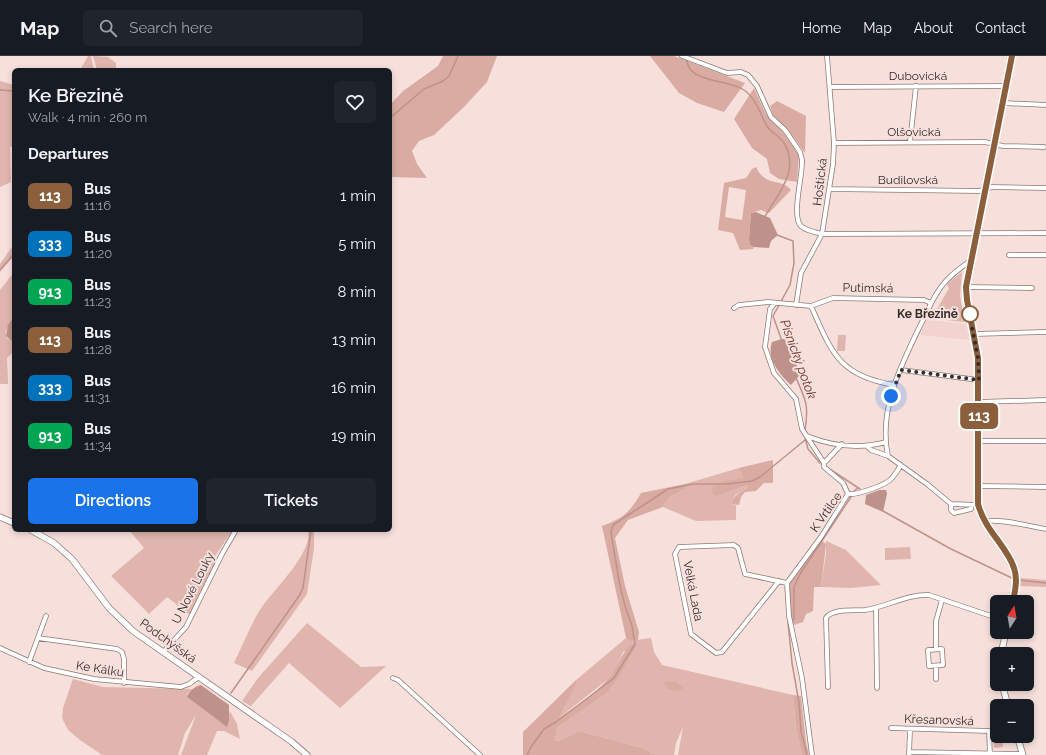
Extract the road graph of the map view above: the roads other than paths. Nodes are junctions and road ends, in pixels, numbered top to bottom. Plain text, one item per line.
1 (682, 56) edge
2 (827, 56) edge
3 (1012, 56) edge
4 (830, 86) junction
5 (916, 86) junction
6 (1006, 86) junction
7 (1002, 103) junction
8 (1046, 105) edge
9 (910, 142) junction
10 (834, 143) junction
11 (994, 144) junction
12 (1044, 147) dead end
13 (1046, 188) edge
14 (985, 189) junction
15 (830, 190) junction
16 (976, 233) junction
17 (1046, 233) edge
18 (822, 234) junction
19 (1009, 255) dead end
20 (1046, 255) edge
21 (971, 260) junction
22 (966, 287) junction
23 (1032, 288) dead end
24 (778, 303) junction
25 (931, 303) junction
26 (796, 305) junction
27 (811, 306) junction
28 (734, 308) dead end
29 (1046, 332) edge
30 (974, 334) junction
31 (901, 370) junction
32 (979, 380) junction
33 (894, 385) junction
34 (1046, 400) edge
35 (979, 402) junction
36 (805, 433) junction
37 (978, 441) junction
38 (1046, 441) edge
39 (886, 442) junction
40 (842, 444) junction
41 (868, 447) junction
42 (888, 456) junction
43 (824, 463) junction
44 (901, 465) junction
45 (978, 486) junction
46 (1046, 487) edge
47 (851, 494) junction
48 (951, 504) junction
49 (975, 504) junction
50 (0, 518) edge
51 (12, 522) edge
52 (984, 522) junction
53 (1046, 529) edge
54 (35, 532) edge
55 (235, 532) edge
56 (778, 581) junction
57 (787, 583) junction
58 (1014, 595) edge
59 (942, 600) junction
60 (876, 608) junction
61 (46, 616) dead end
62 (990, 616) edge
63 (38, 638) junction
64 (0, 648) edge
65 (936, 649) junction
66 (163, 652) junction
67 (29, 662) junction
68 (936, 666) junction
69 (199, 677) junction
70 (393, 678) dead end
71 (936, 679) dead end
72 (124, 683) junction
73 (828, 687) dead end
74 (878, 688) dead end
75 (891, 728) dead end
76 (910, 730) junction
77 (1019, 743) edge
78 (909, 753) edge
79 (990, 754) edge
80 (308, 755) edge
81 (480, 755) edge
82 (812, 755) edge
83 (1023, 755) edge

1 - 18 street
2 - 4 street, Hoštická
3 - 6 street
4 - 5 street, Dubovická
4 - 10 street, Hoštická
5 - 6 street, Dubovická
5 - 9 street
6 - 7 street
7 - 8 street
7 - 11 street
9 - 10 street, Olšovická
9 - 11 street, Olšovická
10 - 15 street, Hoštická
11 - 12 street, Olšovická
11 - 14 street
13 - 14 street, Budilovská
14 - 15 street, Budilovská
14 - 16 street
15 - 18 street, Hoštická
16 - 17 street
16 - 18 street
16 - 21 street
18 - 26 street, Hoštická
19 - 20 street
21 - 22 street
21 - 25 street
22 - 23 street
22 - 30 street
24 - 26 street, Putimská
24 - 28 street, Putimská
24 - 36 street
25 - 27 street, Putimská
25 - 31 street
26 - 27 street, Putimská
27 - 33 street
29 - 30 street
30 - 32 street
31 - 32 street
31 - 33 street
32 - 35 street
33 - 39 street
34 - 35 street
35 - 37 street
36 - 40 street
36 - 43 street
37 - 38 street
37 - 45 street
39 - 41 street
39 - 42 street
40 - 41 street
40 - 43 street
41 - 42 street
42 - 44 street
43 - 47 street
44 - 47 street, K Vrtilce
44 - 48 street
45 - 46 street
45 - 49 street
47 - 57 street, K Vrtilce
48 - 49 street
48 - 49 street
49 - 52 street
50 - 51 street
52 - 53 street
52 - 58 street
54 - 66 street, Podchýšská
55 - 66 street, U Nové Louky
56 - 56 street, Velká Lada
56 - 57 street, Velká Lada
57 - 82 street
59 - 60 street
59 - 62 street
59 - 65 street
60 - 73 street
60 - 74 street
61 - 63 street
63 - 67 street
63 - 72 street
64 - 67 street, Ke Kálku
65 - 68 street
65 - 68 street
66 - 69 street, Podchýšská
67 - 72 street, Ke Kálku
68 - 71 street
69 - 72 street, Ke Kálku
69 - 80 street, Podchýšská
70 - 81 street
75 - 76 street, Křesanovská
76 - 78 street
76 - 79 street, Křesanovská
77 - 83 street
78 - 79 street
79 - 83 street

